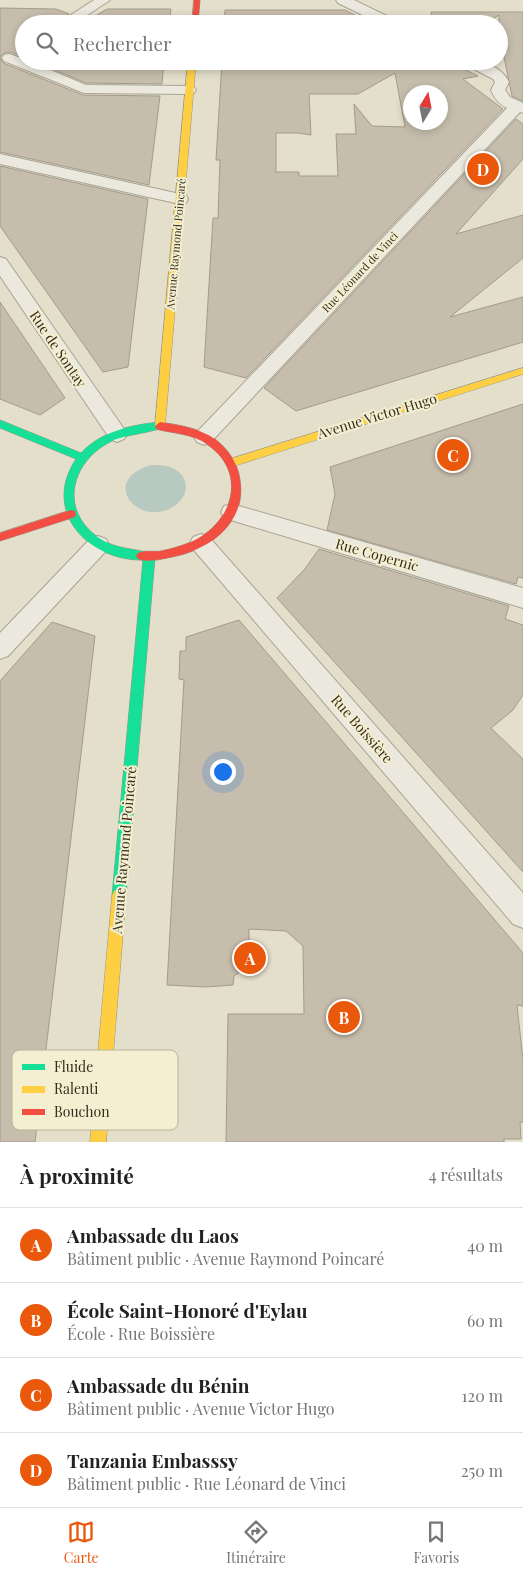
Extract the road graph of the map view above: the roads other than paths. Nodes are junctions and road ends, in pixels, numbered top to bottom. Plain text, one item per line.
1 (103, 0) edge
2 (197, 0) edge
3 (343, 0) edge
4 (79, 15) edge
5 (196, 15) edge
6 (374, 15) edge
7 (15, 54) edge
8 (4, 61) edge
9 (30, 70) edge
10 (191, 70) edge
11 (487, 70) edge
12 (189, 90) junction
13 (520, 108) edge
14 (0, 158) edge
15 (180, 199) junction
16 (0, 263) edge
17 (523, 370) edge
18 (0, 424) edge
19 (160, 426) junction
20 (117, 434) junction
21 (204, 437) junction
22 (83, 458) junction
23 (231, 463) junction
24 (232, 512) junction
25 (71, 514) junction
26 (0, 537) edge
27 (201, 543) junction
28 (98, 545) junction
29 (149, 557) junction
30 (523, 598) edge
31 (0, 649) edge
32 (523, 914) edge
33 (106, 1050) edge

1 - 4 street
2 - 5 street
3 - 6 street
7 - 8 street
9 - 12 street
10 - 12 street, Avenue Raymond Poincaré
11 - 13 street
12 - 15 street, Avenue Raymond Poincaré
13 - 21 street, Rue Léonard de Vinci
14 - 15 street
15 - 19 street, Avenue Raymond Poincaré
16 - 20 street, Rue de Sontay
17 - 23 street, Avenue Victor Hugo
18 - 22 street
19 - 20 street
19 - 21 street
20 - 22 street
21 - 23 street
22 - 25 street
23 - 24 street
24 - 27 street
24 - 30 street, Rue Copernic
25 - 26 street
25 - 28 street
27 - 29 street
27 - 32 street, Rue Boissière
28 - 29 street
28 - 31 street
29 - 33 street, Avenue Raymond Poincaré

